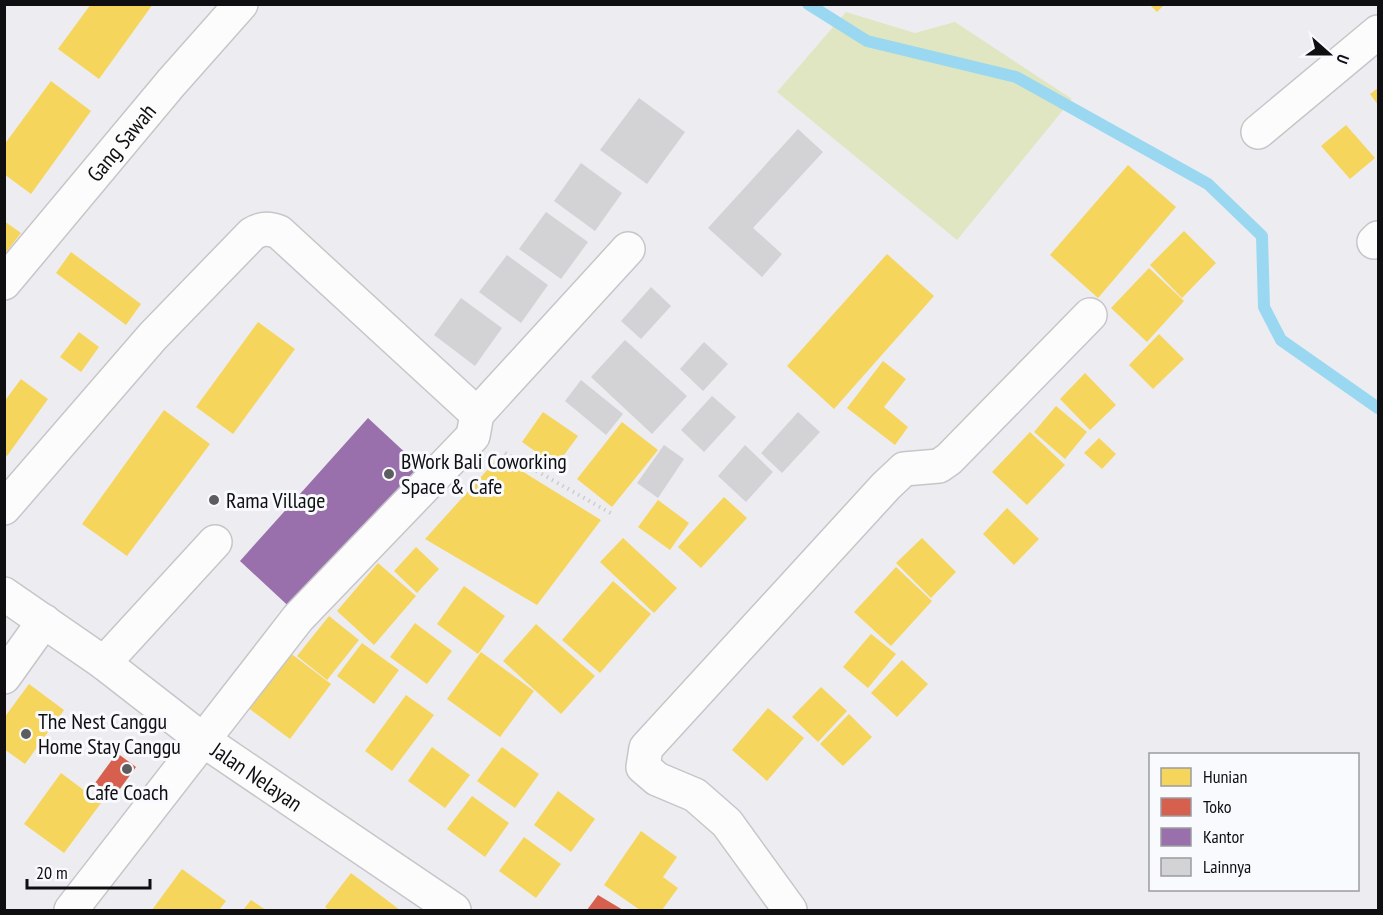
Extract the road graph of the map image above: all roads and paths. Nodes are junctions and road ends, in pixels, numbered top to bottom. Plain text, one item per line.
1 (241, 4) edge
2 (1378, 32) edge
3 (1258, 132) dead end
4 (628, 249) dead end
5 (4, 283) edge
6 (1090, 315) dead end
7 (475, 425) junction
8 (4, 508) edge
9 (614, 514) dead end
10 (215, 542) dead end
11 (4, 594) edge
12 (44, 621) junction
13 (104, 663) junction
14 (4, 677) edge
15 (203, 740) junction
16 (70, 910) edge
17 (454, 910) edge
18 (790, 910) edge

1 - 5 street, Gang Sawah
2 - 3 street
4 - 7 street
6 - 18 street
7 - 8 street
7 - 9 path
7 - 15 street
10 - 13 street
11 - 12 street, Jalan Nelayan
12 - 13 street, Jalan Nelayan
12 - 14 street
13 - 15 street, Jalan Nelayan
15 - 16 street
15 - 17 street, Jalan Nelayan

